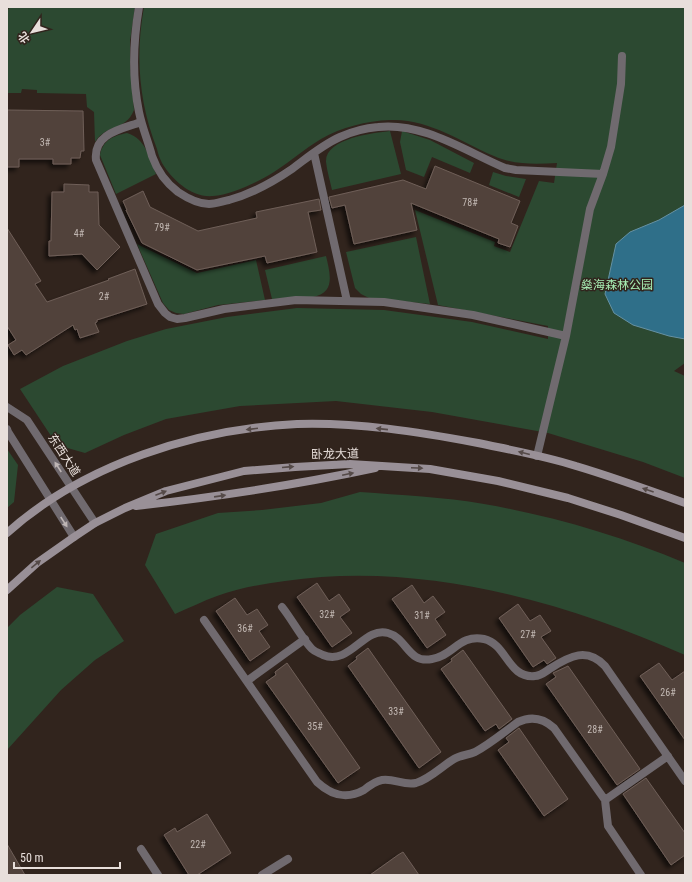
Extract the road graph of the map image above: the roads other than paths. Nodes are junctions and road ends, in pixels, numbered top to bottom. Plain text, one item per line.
1 (139, 7) edge
2 (622, 56) dead end
3 (142, 122) junction
4 (314, 153) junction
5 (603, 174) junction
6 (347, 302) junction
7 (566, 336) junction
8 (7, 407) edge
9 (7, 429) edge
10 (537, 456) junction
11 (385, 466) junction
12 (70, 487) junction
13 (50, 500) junction
14 (685, 503) edge
15 (125, 508) junction
16 (95, 523) junction
17 (7, 534) edge
18 (74, 537) junction
19 (685, 538) edge
20 (7, 590) edge
21 (282, 607) dead end
22 (204, 620) dead end
23 (305, 639) junction
24 (247, 681) junction
25 (668, 756) junction
26 (685, 781) edge
27 (605, 800) junction
28 (141, 849) dead end
29 (288, 859) dead end
30 (158, 875) edge
31 (262, 875) edge
32 (641, 875) edge

1 - 3 street
2 - 5 street
3 - 4 street
3 - 6 street
4 - 5 street
4 - 6 street
5 - 7 street
6 - 7 street
7 - 10 street
12 -> 8 street, 东西大道
9 - 13 street
10 -> 12 main road
14 -> 10 main road
15 -> 11 main road
15 -> 11 main road, 卧龙大道
11 -> 19 main road, 卧龙大道
12 - 13 main road
12 - 16 street, 东西大道
13 - 17 main road
13 -> 18 street
15 - 16 main road, 卧龙大道
16 - 18 main road, 卧龙大道
20 -> 18 main road, 卧龙大道
21 - 23 street
22 - 24 street
23 - 24 street
23 - 25 street
24 - 27 street
25 - 26 street
25 - 27 street
27 - 32 street
28 - 30 street
29 - 31 street

